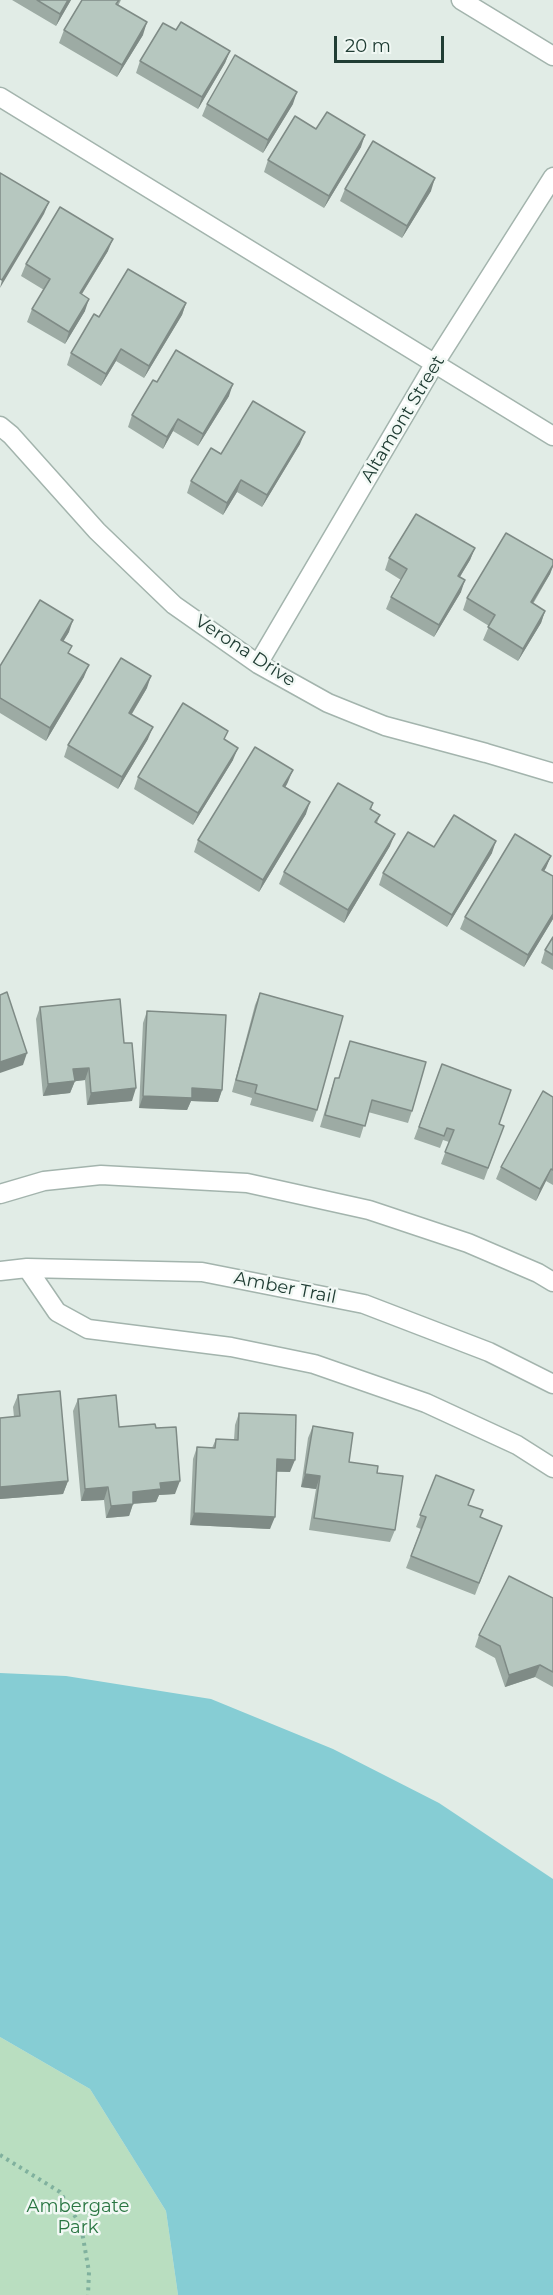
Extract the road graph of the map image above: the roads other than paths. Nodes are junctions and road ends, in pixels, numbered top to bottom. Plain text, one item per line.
1 (461, 0) edge
2 (553, 56) edge
3 (0, 97) edge
4 (553, 177) edge
5 (435, 363) junction
6 (0, 426) edge
7 (553, 436) edge
8 (258, 664) junction
9 (553, 773) edge
10 (0, 1194) edge
11 (27, 1268) junction
12 (0, 1270) edge
13 (553, 1282) edge
14 (553, 1384) edge
15 (553, 1468) edge

1 - 2 street
3 - 5 street
4 - 5 street, Altamont Street
5 - 7 street
5 - 8 street, Altamont Street
6 - 8 street, Verona Drive
8 - 9 street, Verona Drive
10 - 13 street
11 - 12 street, Amber Trail
11 - 14 street, Amber Trail
11 - 15 street

